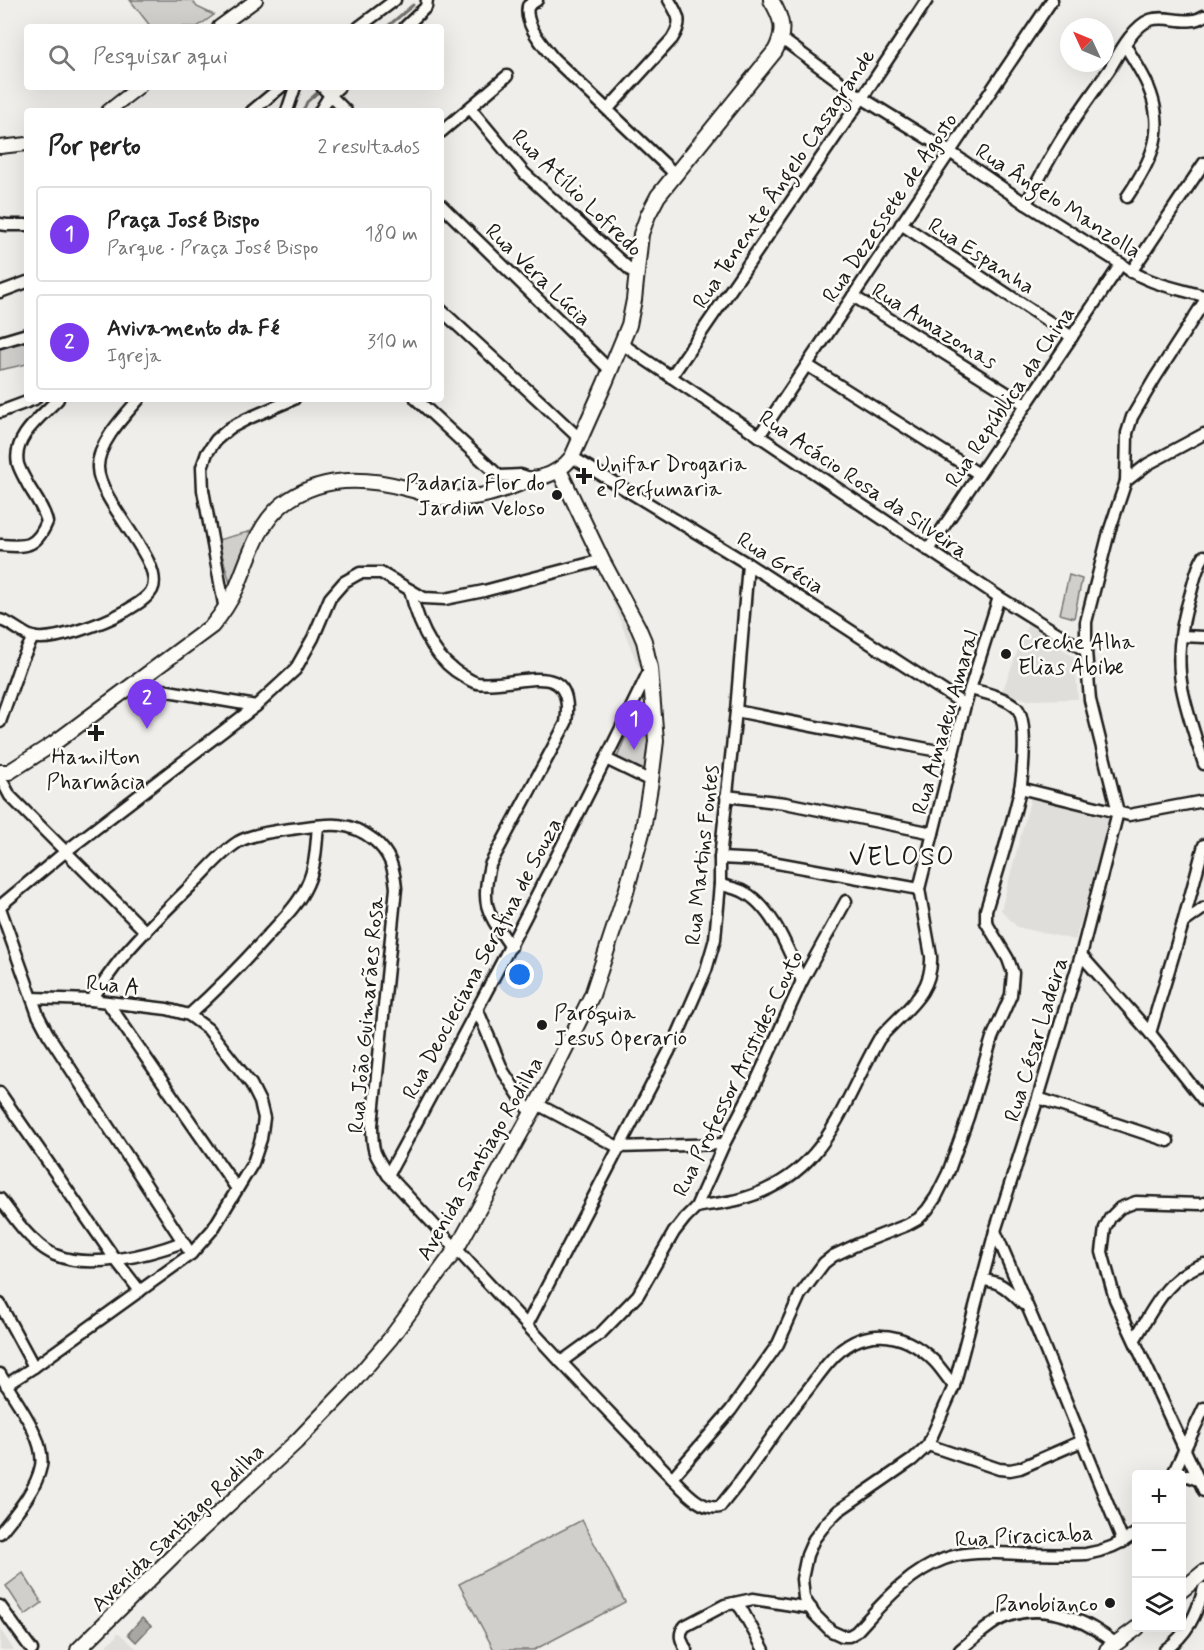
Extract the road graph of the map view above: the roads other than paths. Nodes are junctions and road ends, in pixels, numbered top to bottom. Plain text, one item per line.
1 (256, 0) edge
2 (395, 0) edge
3 (427, 0) edge
4 (669, 0) edge
5 (771, 0) edge
6 (927, 0) edge
7 (1052, 0) edge
8 (535, 1) edge
9 (1204, 16) edge
10 (223, 24) edge
11 (363, 24) edge
12 (408, 24) edge
13 (782, 39) junction
14 (1125, 45) junction
15 (507, 76) dead end
16 (136, 90) edge
17 (277, 90) edge
18 (294, 90) edge
19 (326, 91) edge
20 (862, 98) junction
21 (112, 108) edge
22 (256, 108) edge
23 (288, 108) edge
24 (321, 108) edge
25 (343, 108) edge
26 (470, 108) junction
27 (608, 109) junction
28 (444, 130) edge
29 (24, 144) edge
30 (0, 147) edge
31 (950, 152) junction
32 (1204, 163) edge
33 (675, 174) junction
34 (1126, 197) dead end
35 (1026, 204) junction
36 (444, 209) edge
37 (0, 224) edge
38 (901, 224) junction
39 (24, 225) edge
40 (1121, 264) junction
41 (1131, 272) junction
42 (636, 275) junction
43 (24, 283) edge
44 (0, 292) edge
45 (853, 296) junction
46 (1204, 296) edge
47 (1204, 302) edge
48 (444, 313) edge
49 (24, 335) edge
50 (1072, 337) junction
51 (0, 342) edge
52 (622, 344) junction
53 (807, 365) junction
54 (610, 370) junction
55 (671, 377) junction
56 (27, 402) edge
57 (55, 402) edge
58 (137, 402) edge
59 (287, 402) edge
60 (419, 402) edge
61 (1026, 405) junction
62 (0, 412) edge
63 (1204, 434) edge
64 (759, 436) junction
65 (580, 439) junction
66 (572, 457) junction
67 (559, 470) junction
68 (979, 474) junction
69 (533, 479) junction
70 (1126, 481) junction
71 (0, 545) edge
72 (928, 550) junction
73 (1204, 556) edge
74 (602, 560) junction
75 (748, 564) junction
76 (410, 590) junction
77 (999, 597) junction
78 (225, 610) junction
79 (0, 620) edge
80 (1181, 636) junction
81 (33, 637) junction
82 (1204, 637) edge
83 (1086, 651) junction
84 (650, 669) junction
85 (133, 685) junction
86 (970, 688) junction
87 (965, 705) junction
88 (256, 706) junction
89 (736, 711) junction
90 (0, 722) edge
91 (953, 754) junction
92 (606, 759) junction
93 (1204, 764) edge
94 (0, 772) edge
95 (0, 777) edge
96 (651, 781) junction
97 (1020, 788) junction
98 (726, 796) junction
99 (1204, 801) edge
100 (1118, 812) junction
101 (318, 826) junction
102 (933, 833) junction
103 (1204, 844) edge
104 (65, 852) junction
105 (720, 858) junction
106 (720, 884) junction
107 (919, 889) junction
108 (1190, 896) junction
109 (846, 901) dead end
110 (1204, 903) edge
111 (0, 907) edge
112 (1204, 908) edge
113 (1183, 923) junction
114 (146, 932) junction
115 (511, 947) junction
116 (1082, 955) junction
117 (802, 981) junction
118 (32, 998) junction
119 (91, 1000) junction
120 (108, 1003) junction
121 (478, 1011) junction
122 (189, 1015) junction
123 (1150, 1033) junction
124 (0, 1093) edge
125 (1038, 1098) junction
126 (1204, 1101) edge
127 (534, 1109) junction
128 (1168, 1141) dead end
129 (724, 1144) junction
130 (618, 1147) junction
131 (388, 1175) junction
132 (237, 1189) junction
133 (0, 1199) edge
134 (1204, 1203) edge
135 (696, 1207) junction
136 (994, 1232) junction
137 (183, 1242) junction
138 (456, 1248) junction
139 (191, 1254) junction
140 (115, 1259) junction
141 (1204, 1264) edge
142 (982, 1280) junction
143 (140, 1291) junction
144 (0, 1304) edge
145 (1027, 1308) junction
146 (527, 1325) junction
147 (1135, 1339) junction
148 (561, 1362) junction
149 (34, 1367) junction
150 (0, 1374) edge
151 (954, 1386) junction
152 (5, 1390) edge
153 (1204, 1408) edge
154 (1082, 1441) junction
155 (928, 1445) junction
156 (1185, 1451) junction
157 (1175, 1470) edge
158 (1186, 1476) edge
159 (672, 1478) junction
160 (1198, 1480) junction
161 (1204, 1491) edge
162 (0, 1533) edge
163 (1132, 1536) edge
164 (1123, 1542) junction
165 (1204, 1572) edge
166 (1186, 1587) edge
167 (1204, 1588) edge
168 (0, 1606) edge
169 (738, 1606) junction
170 (810, 1608) junction
171 (831, 1631) joint
172 (1132, 1632) edge
173 (1111, 1647) edge
174 (32, 1650) edge
175 (78, 1650) edge
176 (686, 1650) edge
177 (764, 1650) edge
178 (960, 1650) edge
179 (1165, 1650) edge

1 - 10 street
2 - 11 street
3 - 12 street
4 - 27 street
5 - 13 main road
6 - 20 street, Rua Tenente Ângelo Casagrande
7 - 31 street, Rua Dezessete de Agosto
8 - 27 street
9 - 14 street
13 - 20 street, Rua Ângelo Manzolla
13 - 33 main road
14 - 34 street
14 - 35 street
15 - 26 street
16 - 21 street
17 - 22 street
18 - 23 street
19 - 24 street
19 - 25 street
20 - 31 street, Rua Ângelo Manzolla
20 - 55 street, Rua Tenente Ângelo Casagrande
26 - 28 street
26 - 42 street, Rua Atílio Lofredo
27 - 33 street
29 - 30 street
31 - 35 street, Rua Ângelo Manzolla
31 - 38 street, Rua Dezessete de Agosto
32 - 41 street
33 - 42 main road
35 - 40 street, Rua Ângelo Manzolla
36 - 54 street, Rua Vera Lúcia
37 - 39 street
38 - 45 street, Rua Dezessete de Agosto
38 - 50 street, Rua Espanha
40 - 41 street, Rua Ângelo Manzolla
40 - 50 street, Rua República da China
41 - 46 street, Rua Ângelo Manzolla
42 - 52 main road
43 - 44 street
45 - 53 street, Rua Dezessete de Agosto
45 - 61 street, Rua Amazonas
47 - 70 street, Rua César Ladeira
48 - 65 street
49 - 51 street
50 - 61 street, Rua República da China
52 - 54 main road
52 - 55 street, Rua Acácio Rosa da Silveira
53 - 64 street, Rua Dezessete de Agosto
53 - 68 street
54 - 65 main road
55 - 64 street, Rua Acácio Rosa da Silveira
56 - 62 street
57 - 71 street
58 - 81 street
59 - 78 street
60 - 69 street
61 - 68 street, Rua República da China
63 - 70 street
64 - 72 street, Rua Acácio Rosa da Silveira
65 - 66 main road
66 - 67 main road
66 - 75 street, Rua Grécia
67 - 69 main road
67 - 74 main road, Avenida Santiago Rodilha
68 - 72 street, Rua República da China
69 - 78 main road
70 - 83 street, Rua César Ladeira
72 - 77 street, Rua Acácio Rosa da Silveira
73 - 80 street
74 - 76 street
74 - 84 main road, Avenida Santiago Rodilha
75 - 87 street, Rua Grécia
75 - 89 street, Rua Martins Fontes
76 - 88 street
76 - 115 street
77 - 83 street, Rua Acácio Rosa da Silveira
77 - 86 street, Rua Amadeu Amaral
78 - 85 main road
79 - 81 street
80 - 82 street
80 - 93 street
81 - 90 street
83 - 100 street, Rua César Ladeira
84 - 92 street, Rua Deocleciana Serafina de Souza
84 - 96 main road, Avenida Santiago Rodilha
85 - 88 street
85 - 94 main road
86 - 87 street, Rua Amadeu Amaral
86 - 97 street
87 - 91 street, Rua Amadeu Amaral
88 - 104 street
89 - 91 street
89 - 98 street, Rua Martins Fontes
91 - 102 street, Rua Amadeu Amaral
92 - 96 street
92 - 115 street, Rua Deocleciana Serafina de Souza
95 - 104 street
96 - 127 main road, Avenida Santiago Rodilha
97 - 100 street
97 - 159 street
98 - 102 street
98 - 105 street, Rua Martins Fontes
99 - 100 street
100 - 116 street, Rua César Ladeira
101 - 114 street, Rua João Guimarães Rosa
101 - 122 street
101 - 131 street, Rua João Guimarães Rosa
102 - 107 street, Rua Amadeu Amaral
103 - 108 street
104 - 111 street
104 - 114 street
105 - 106 street, Rua Martins Fontes
105 - 107 street
106 - 117 street
106 - 130 street, Rua Martins Fontes
107 - 135 street, Rua Amadeu Amaral
108 - 110 street
108 - 113 street
109 - 117 street, Rua Professor Aristides Couto
111 - 118 street
112 - 113 street
113 - 123 street
114 - 119 street, Rua João Guimarães Rosa
115 - 121 street, Rua Deocleciana Serafina de Souza
116 - 123 street
116 - 125 street, Rua César Ladeira
117 - 129 street, Rua Professor Aristides Couto
118 - 119 street, Rua A
118 - 137 street
119 - 120 street, Rua A
120 - 122 street, Rua A
120 - 132 street
121 - 127 street
121 - 131 street, Rua Deocleciana Serafina de Souza
122 - 132 street
123 - 126 street
124 - 140 street
125 - 128 street
125 - 136 street, Rua César Ladeira
127 - 130 street
127 - 138 main road, Avenida Santiago Rodilha
129 - 130 street
129 - 135 street, Rua Professor Aristides Couto
130 - 146 street, Rua Martins Fontes
131 - 138 street, Rua João Guimarães Rosa
132 - 139 street
133 - 140 street
134 - 147 street
135 - 148 street, Rua Professor Aristides Couto
136 - 142 street, Rua César Ladeira
136 - 145 street
137 - 139 street
137 - 140 street
138 - 146 street, Rua João Guimarães Rosa
138 - 175 main road, Avenida Santiago Rodilha
139 - 143 street
140 - 143 street
141 - 147 street
142 - 145 street
142 - 151 street, Rua César Ladeira
143 - 149 street
144 - 149 street
145 - 154 street
146 - 148 street, Rua João Guimarães Rosa
147 - 156 street
148 - 159 street, Rua João Guimarães Rosa
149 - 152 street
150 - 152 street
151 - 155 street, Rua César Ladeira
151 - 159 street, Rua João Guimarães Rosa
152 - 162 street
153 - 156 street
154 - 155 street
154 - 164 street
155 - 170 street, Rua César Ladeira
156 - 157 street
156 - 160 street
158 - 160 street
160 - 161 street
163 - 164 street, Rua Piracicaba
164 - 171 street, Rua Piracicaba
165 - 166 main road
167 - 179 street
168 - 174 street
169 - 170 street
169 - 176 street
169 - 177 street
170 - 171 street, Rua César Ladeira
172 - 173 main road
173 - 178 street

